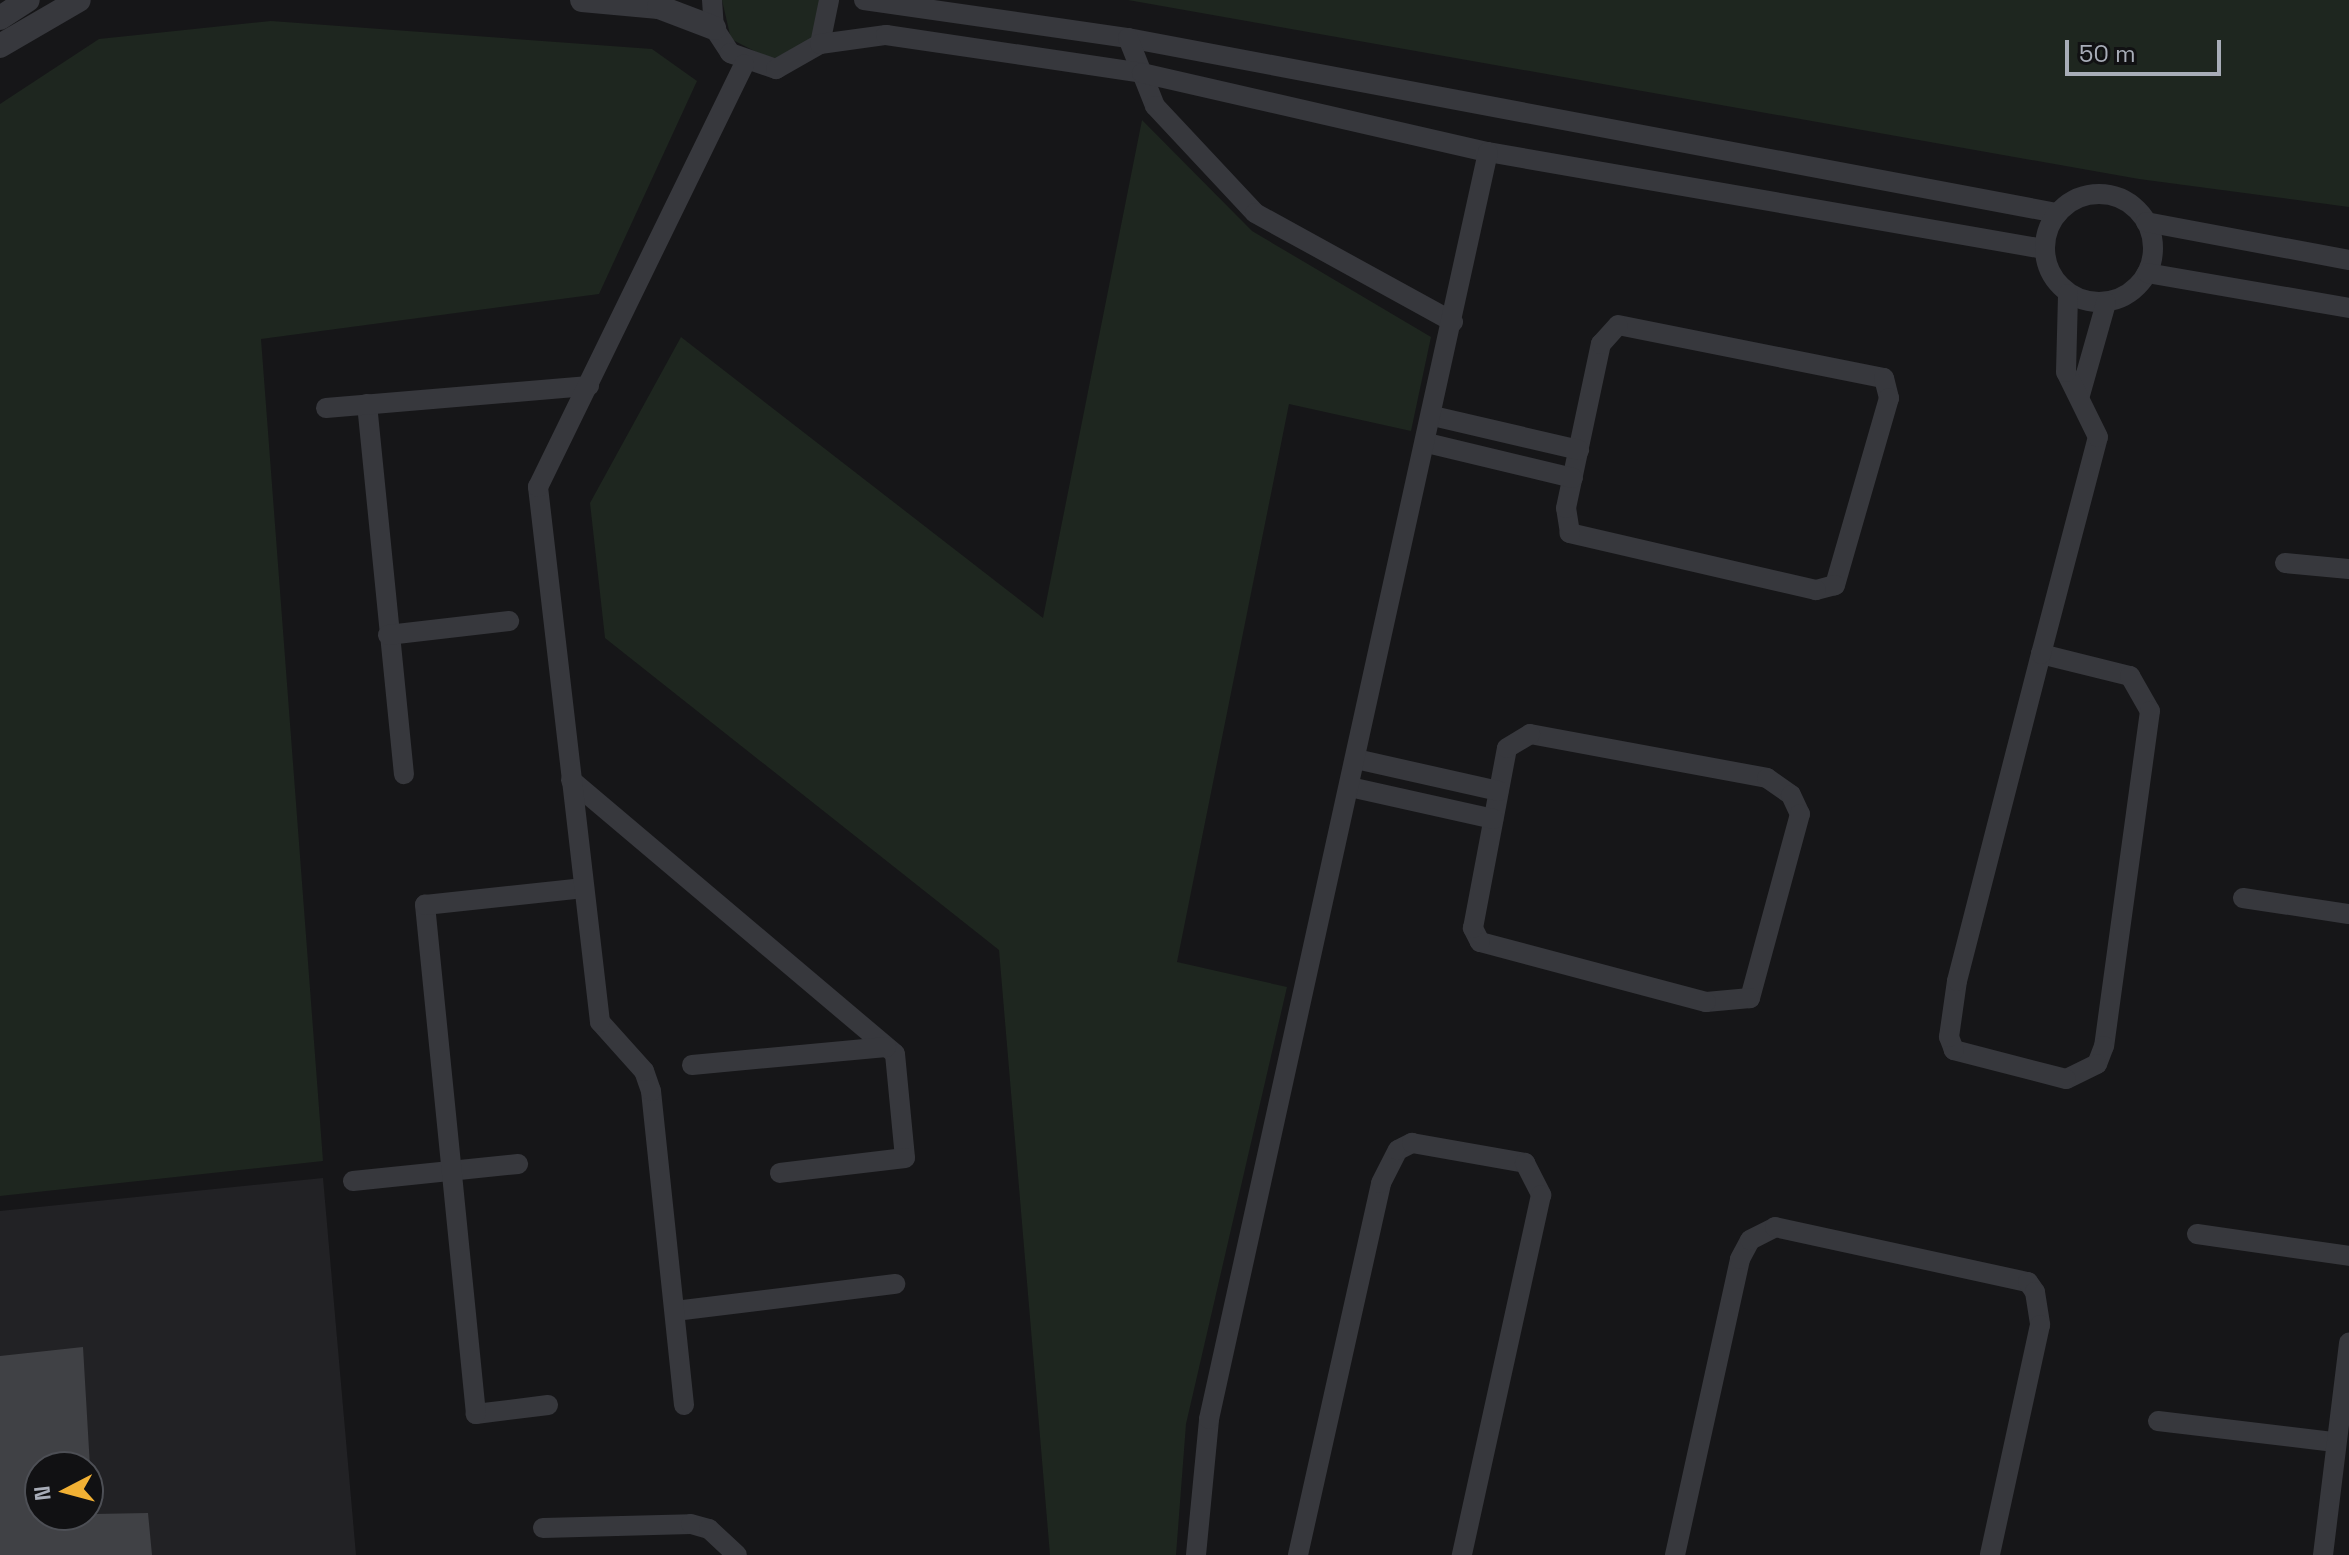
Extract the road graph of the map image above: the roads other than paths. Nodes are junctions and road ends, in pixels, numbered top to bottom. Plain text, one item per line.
1 (28, 0) edge
2 (79, 0) edge
3 (582, 0) edge
4 (712, 0) edge
5 (829, 0) edge
6 (864, 0) edge
7 (0, 18) edge
8 (714, 28) junction
9 (1128, 38) junction
10 (820, 44) junction
11 (0, 46) edge
12 (744, 64) junction
13 (1142, 73) junction
14 (1488, 152) junction
15 (2057, 213) junction
16 (2146, 222) junction
17 (2044, 249) junction
18 (2349, 260) edge
19 (2147, 273) junction
20 (2068, 294) junction
21 (2106, 303) junction
22 (2349, 308) edge
23 (1453, 322) junction
24 (589, 386) junction
25 (2080, 395) junction
26 (367, 404) junction
27 (326, 408) dead end
28 (1433, 416) junction
29 (1427, 443) junction
30 (1579, 450) junction
31 (1573, 478) junction
32 (2285, 563) dead end
33 (2349, 569) edge
34 (509, 621) dead end
35 (388, 635) junction
36 (2041, 654) junction
37 (1356, 759) junction
38 (404, 774) dead end
39 (571, 780) junction
40 (1350, 787) junction
41 (1498, 791) junction
42 (1493, 819) junction
43 (584, 888) junction
44 (2243, 898) dead end
45 (2349, 914) edge
46 (886, 1047) junction
47 (692, 1065) dead end
48 (518, 1164) dead end
49 (453, 1171) junction
50 (780, 1173) dead end
51 (353, 1181) dead end
52 (2197, 1234) dead end
53 (2349, 1256) edge
54 (895, 1284) dead end
55 (675, 1311) junction
56 (2349, 1343) edge
57 (548, 1405) dead end
58 (684, 1405) dead end
59 (2158, 1421) dead end
60 (2335, 1442) junction
61 (543, 1528) dead end
62 (737, 1555) edge
63 (1196, 1555) edge
64 (1298, 1555) edge
65 (1462, 1555) edge
66 (1675, 1555) edge
67 (1990, 1555) edge
68 (2323, 1555) edge

1 - 7 street
2 - 11 street
3 - 8 street
4 - 8 street
5 - 10 street
6 - 9 street
8 - 12 street
9 - 13 street
9 - 15 street
10 - 12 street
10 - 13 street
12 - 24 street
13 - 14 street
13 - 23 street
14 - 17 street
14 - 23 street
15 - 16 street
15 - 17 street
16 - 18 street
16 - 19 street
17 - 20 street
19 - 21 street
19 - 22 street
20 - 21 street
20 - 25 street
21 - 25 street
23 - 28 street
24 - 26 street
24 - 39 street
25 - 36 street
26 - 27 street
26 - 35 street
28 - 29 street
28 - 30 street
29 - 31 street
29 - 37 street
30 - 31 street
30 - 31 street
32 - 33 street
34 - 35 street
35 - 38 street
36 - 36 street
37 - 40 street
37 - 41 street
39 - 43 street
39 - 46 street
40 - 42 street
40 - 63 street
41 - 42 street
41 - 42 street
43 - 49 street
43 - 55 street
44 - 45 street
46 - 47 street
46 - 50 street
48 - 49 street
49 - 51 street
49 - 57 street
52 - 53 street
54 - 55 street
55 - 58 street
56 - 60 street
59 - 60 street
60 - 68 street
61 - 62 street
64 - 65 street
66 - 67 street

